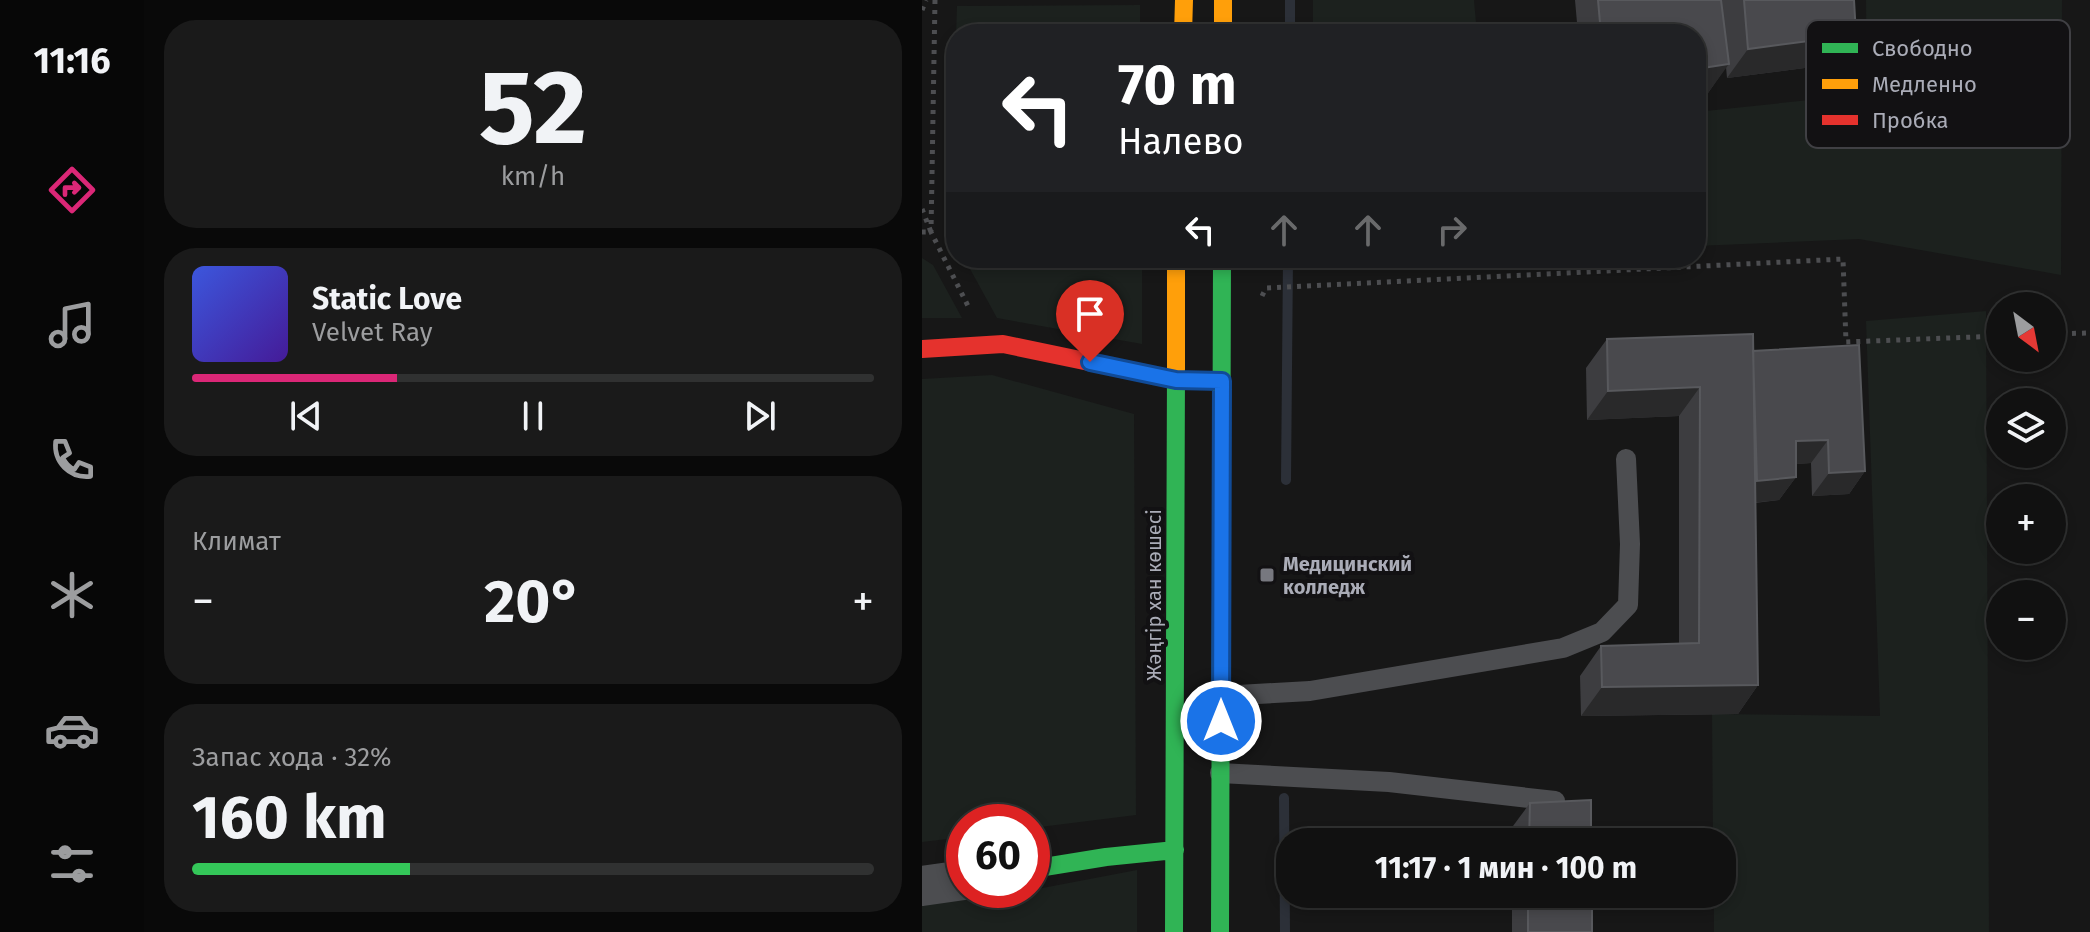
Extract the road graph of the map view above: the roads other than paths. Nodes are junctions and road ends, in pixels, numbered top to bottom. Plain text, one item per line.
1 (1184, 0) edge
2 (1223, 0) edge
3 (1183, 24) edge
4 (1223, 24) edge
5 (1176, 268) edge
6 (1222, 268) edge
7 (922, 349) edge
8 (1176, 380) junction
9 (1222, 381) junction
10 (1626, 459) dead end
11 (1221, 696) junction
12 (1220, 773) junction
13 (1555, 801) edge
14 (1175, 850) junction
15 (1050, 866) edge
16 (946, 883) edge
17 (922, 886) edge
18 (1174, 932) edge
19 (1220, 932) edge

1 - 3 main road
2 - 4 main road
5 - 8 main road, Жәңгір хан көшесі
6 - 9 main road
7 - 8 main road
8 - 9 main road
8 - 14 main road, Жәңгір хан көшесі
9 - 11 main road
10 - 11 lane
11 - 12 main road
12 - 13 lane
12 - 19 main road
14 - 15 main road
14 - 18 main road, Жәңгір хан көшесі
16 - 17 street

